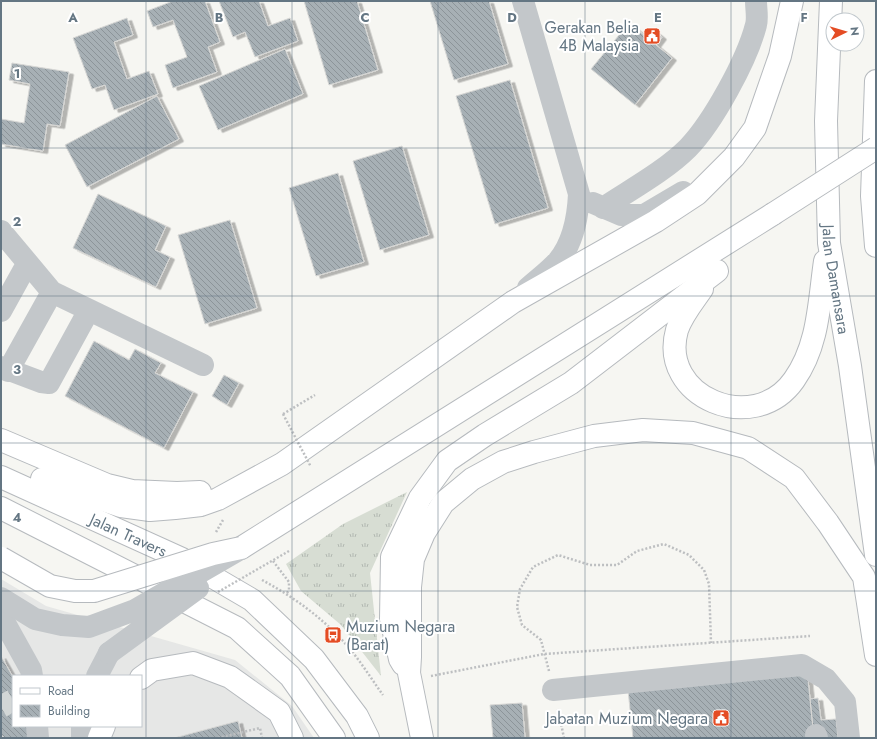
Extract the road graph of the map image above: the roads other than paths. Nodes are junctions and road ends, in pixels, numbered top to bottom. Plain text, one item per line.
1 (523, 1) edge
2 (756, 1) edge
3 (792, 1) edge
4 (831, 1) edge
5 (876, 81) edge
6 (876, 148) edge
7 (712, 179) junction
8 (579, 194) junction
9 (603, 208) junction
10 (773, 214) junction
11 (1, 231) edge
12 (829, 243) junction
13 (876, 246) edge
14 (27, 264) junction
15 (716, 270) junction
16 (52, 292) junction
17 (513, 302) junction
18 (89, 310) junction
19 (1, 311) edge
20 (203, 365) dead end
21 (4, 369) edge
22 (1, 440) edge
23 (5, 470) edge
24 (42, 479) junction
25 (235, 489) junction
26 (1, 508) edge
27 (88, 518) junction
28 (242, 548) junction
29 (876, 556) edge
30 (1, 558) edge
31 (4, 609) edge
32 (19, 649) junction
33 (876, 656) edge
34 (20, 675) edge
35 (32, 675) edge
36 (98, 675) edge
37 (417, 675) junction
38 (142, 677) edge
39 (553, 690) road end
40 (37, 727) edge
41 (82, 727) edge
42 (104, 727) edge
43 (38, 738) edge
44 (82, 738) edge
45 (99, 738) edge
46 (292, 738) edge
47 (334, 738) edge
48 (368, 738) edge
49 (422, 738) edge
50 (849, 738) edge

1 - 8 street
2 - 9 street
3 - 7 main road
4 - 12 main road, Jalan Damansara
5 - 13 main road
6 - 10 main road, bridge
7 - 9 street
7 - 17 main road
8 - 9 street
8 - 17 street
10 - 15 main road
10 - 28 main road
11 - 14 street
12 - 15 main road
12 - 29 main road, Jalan Damansara
14 - 16 street
14 - 19 street
15 - 37 main road
16 - 18 street
16 - 21 street
17 - 25 main road
18 - 20 street
18 - 21 street
22 - 25 main road
23 - 24 main road
23 - 27 main road, Jalan Travers
24 - 25 main road
24 - 27 main road
26 - 47 main road, Jalan Travers
27 - 48 main road, Jalan Travers
28 - 30 main road, bridge
28 - 31 street, bridge
28 - 36 street, bridge
31 - 32 street
32 - 34 street
32 - 35 street
33 - 37 main road
37 - 49 main road
38 - 46 main road
39 - 50 street
40 - 43 street
41 - 44 street
42 - 45 main road

